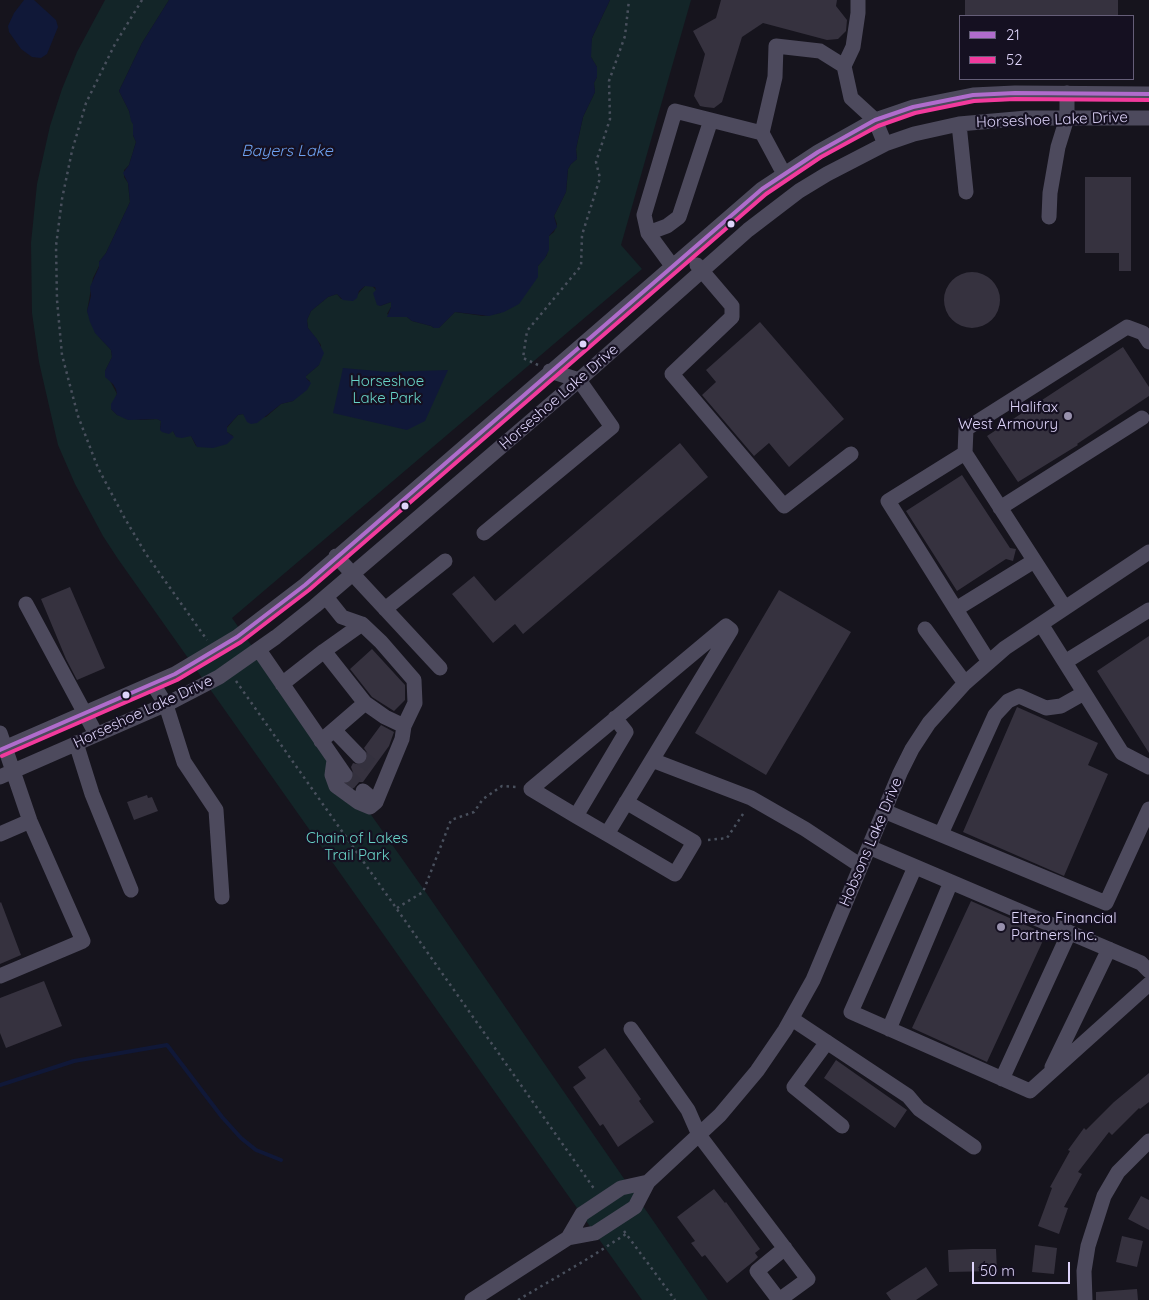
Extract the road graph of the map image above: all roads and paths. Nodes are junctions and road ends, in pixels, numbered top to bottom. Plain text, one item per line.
1 (630, 0) edge
2 (858, 0) edge
3 (844, 66) junction
4 (1066, 94) junction
5 (1149, 94) edge
6 (1067, 118) junction
7 (1149, 118) edge
8 (711, 120) junction
9 (875, 120) junction
10 (959, 124) junction
11 (762, 133) junction
12 (885, 144) junction
13 (784, 174) junction
14 (966, 192) dead end
15 (1049, 217) dead end
16 (648, 232) junction
17 (688, 254) junction
18 (673, 267) junction
19 (703, 270) junction
20 (1149, 342) edge
21 (550, 371) junction
22 (579, 380) junction
23 (1147, 420) edge
24 (850, 454) dead end
25 (965, 454) junction
26 (1000, 508) junction
27 (484, 533) dead end
28 (1149, 552) edge
29 (336, 556) junction
30 (445, 561) dead end
31 (1034, 561) junction
32 (352, 573) junction
33 (326, 597) junction
34 (26, 604) dead end
35 (1065, 608) junction
36 (385, 609) junction
37 (956, 609) junction
38 (1149, 610) edge
39 (362, 624) junction
40 (1041, 624) junction
41 (925, 629) dead end
42 (259, 650) junction
43 (324, 651) junction
44 (989, 662) junction
45 (1065, 662) junction
46 (440, 668) dead end
47 (965, 683) junction
48 (154, 684) junction
49 (282, 684) junction
50 (1084, 693) junction
51 (365, 703) junction
52 (166, 705) junction
53 (84, 714) junction
54 (616, 718) junction
55 (404, 726) junction
56 (334, 730) junction
57 (0, 733) edge
58 (96, 734) junction
59 (322, 741) junction
60 (76, 743) junction
61 (3, 749) edge
62 (359, 756) tunnel mouth
63 (334, 760) junction
64 (652, 760) junction
65 (1149, 767) edge
66 (374, 768) tunnel mouth
67 (6, 774) edge
68 (345, 775) tunnel mouth
69 (387, 775) junction
70 (531, 789) junction
71 (363, 791) tunnel mouth
72 (751, 798) junction
73 (376, 802) junction
74 (626, 802) junction
75 (1149, 809) edge
76 (884, 812) junction
77 (576, 816) junction
78 (30, 821) junction
79 (0, 834) edge
80 (607, 834) junction
81 (942, 834) junction
82 (694, 842) junction
83 (869, 847) junction
84 (861, 866) junction
85 (915, 867) junction
86 (951, 882) junction
87 (131, 890) dead end
88 (222, 898) dead end
89 (397, 908) dead end
90 (1069, 933) junction
91 (1109, 949) junction
92 (1149, 971) edge
93 (0, 976) edge
94 (1149, 984) edge
95 (792, 1019) junction
96 (631, 1029) dead end
97 (889, 1029) junction
98 (826, 1042) junction
99 (1048, 1075) junction
100 (1002, 1079) junction
101 (842, 1126) dead end
102 (699, 1135) junction
103 (1149, 1141) edge
104 (974, 1147) dead end
105 (648, 1182) junction
106 (626, 1234) dead end
107 (568, 1238) junction
108 (785, 1248) junction
109 (472, 1300) edge
110 (518, 1300) edge
111 (779, 1300) edge
112 (1085, 1300) edge

1 - 21 path
2 - 3 street
3 - 9 street
3 - 11 street
4 - 5 street, Horseshoe Lake Drive
4 - 6 street
4 - 9 street, Horseshoe Lake Drive
6 - 7 street, Horseshoe Lake Drive
6 - 10 street, Horseshoe Lake Drive
6 - 15 street
8 - 11 street
8 - 16 street
8 - 16 street
9 - 12 street
9 - 13 street, Horseshoe Lake Drive
10 - 12 street, Horseshoe Lake Drive
10 - 14 street
11 - 13 street
12 - 19 street, Horseshoe Lake Drive
13 - 17 street, Horseshoe Lake Drive
16 - 18 street
17 - 18 street, Horseshoe Lake Drive
17 - 19 street
18 - 21 street, Horseshoe Lake Drive
19 - 22 street, Horseshoe Lake Drive
19 - 24 street
20 - 25 street
21 - 22 street
21 - 29 street, Horseshoe Lake Drive
22 - 27 street
22 - 32 street, Horseshoe Lake Drive
23 - 26 street
25 - 26 street
25 - 37 street
26 - 31 street
28 - 35 street, Hobsons Lake Drive
29 - 32 street
29 - 48 street, Horseshoe Lake Drive
30 - 36 street
31 - 35 street
31 - 37 street
32 - 33 street, Horseshoe Lake Drive
32 - 36 street
33 - 39 street
33 - 42 street, Horseshoe Lake Drive
34 - 53 street
35 - 40 street, Hobsons Lake Drive
36 - 46 street
37 - 44 street
38 - 45 street
39 - 43 street
39 - 55 street
40 - 44 street, Hobsons Lake Drive
40 - 45 street
41 - 47 street
42 - 49 street
42 - 52 street, Horseshoe Lake Drive
43 - 49 street
43 - 51 street
44 - 47 street, Hobsons Lake Drive
45 - 50 street
47 - 76 street, Hobsons Lake Drive
48 - 52 street
48 - 53 street, Horseshoe Lake Drive
49 - 59 street
50 - 65 street
50 - 81 street
51 - 55 street
51 - 56 street
52 - 58 street, Horseshoe Lake Drive
52 - 88 street
53 - 58 street
53 - 61 street, Horseshoe Lake Drive
54 - 64 street
54 - 70 street
54 - 77 street
55 - 69 street
56 - 59 street
56 - 62 street
57 - 61 street
58 - 60 street, Horseshoe Lake Drive
59 - 63 street
60 - 67 street, Horseshoe Lake Drive
60 - 87 street
61 - 67 street
63 - 68 street
63 - 73 street
64 - 72 street
64 - 74 street
66 - 69 street
67 - 78 street
69 - 73 street
70 - 77 street
70 - 89 path
71 - 73 street
72 - 82 path
72 - 84 street
74 - 80 street
74 - 82 street
75 - 81 street
76 - 81 street
76 - 83 street, Hobsons Lake Drive
77 - 80 street
78 - 79 street
78 - 93 street
80 - 82 street
83 - 84 street, Hobsons Lake Drive
83 - 85 street
84 - 95 street, Hobsons Lake Drive
85 - 86 street
85 - 97 street
86 - 90 street
86 - 97 street
90 - 91 street
90 - 100 street
91 - 92 street
91 - 99 street
94 - 99 street
95 - 98 street
95 - 102 street, Hobsons Lake Drive
96 - 102 street
97 - 100 street
98 - 101 street
98 - 104 street
99 - 100 street
102 - 105 street, Hobsons Lake Drive
102 - 108 street
103 - 112 street
105 - 107 street, Hobsons Lake Drive
105 - 107 street, Hobsons Lake Drive
106 - 110 path
107 - 109 street, Hobsons Lake Drive
108 - 111 street
108 - 111 street

